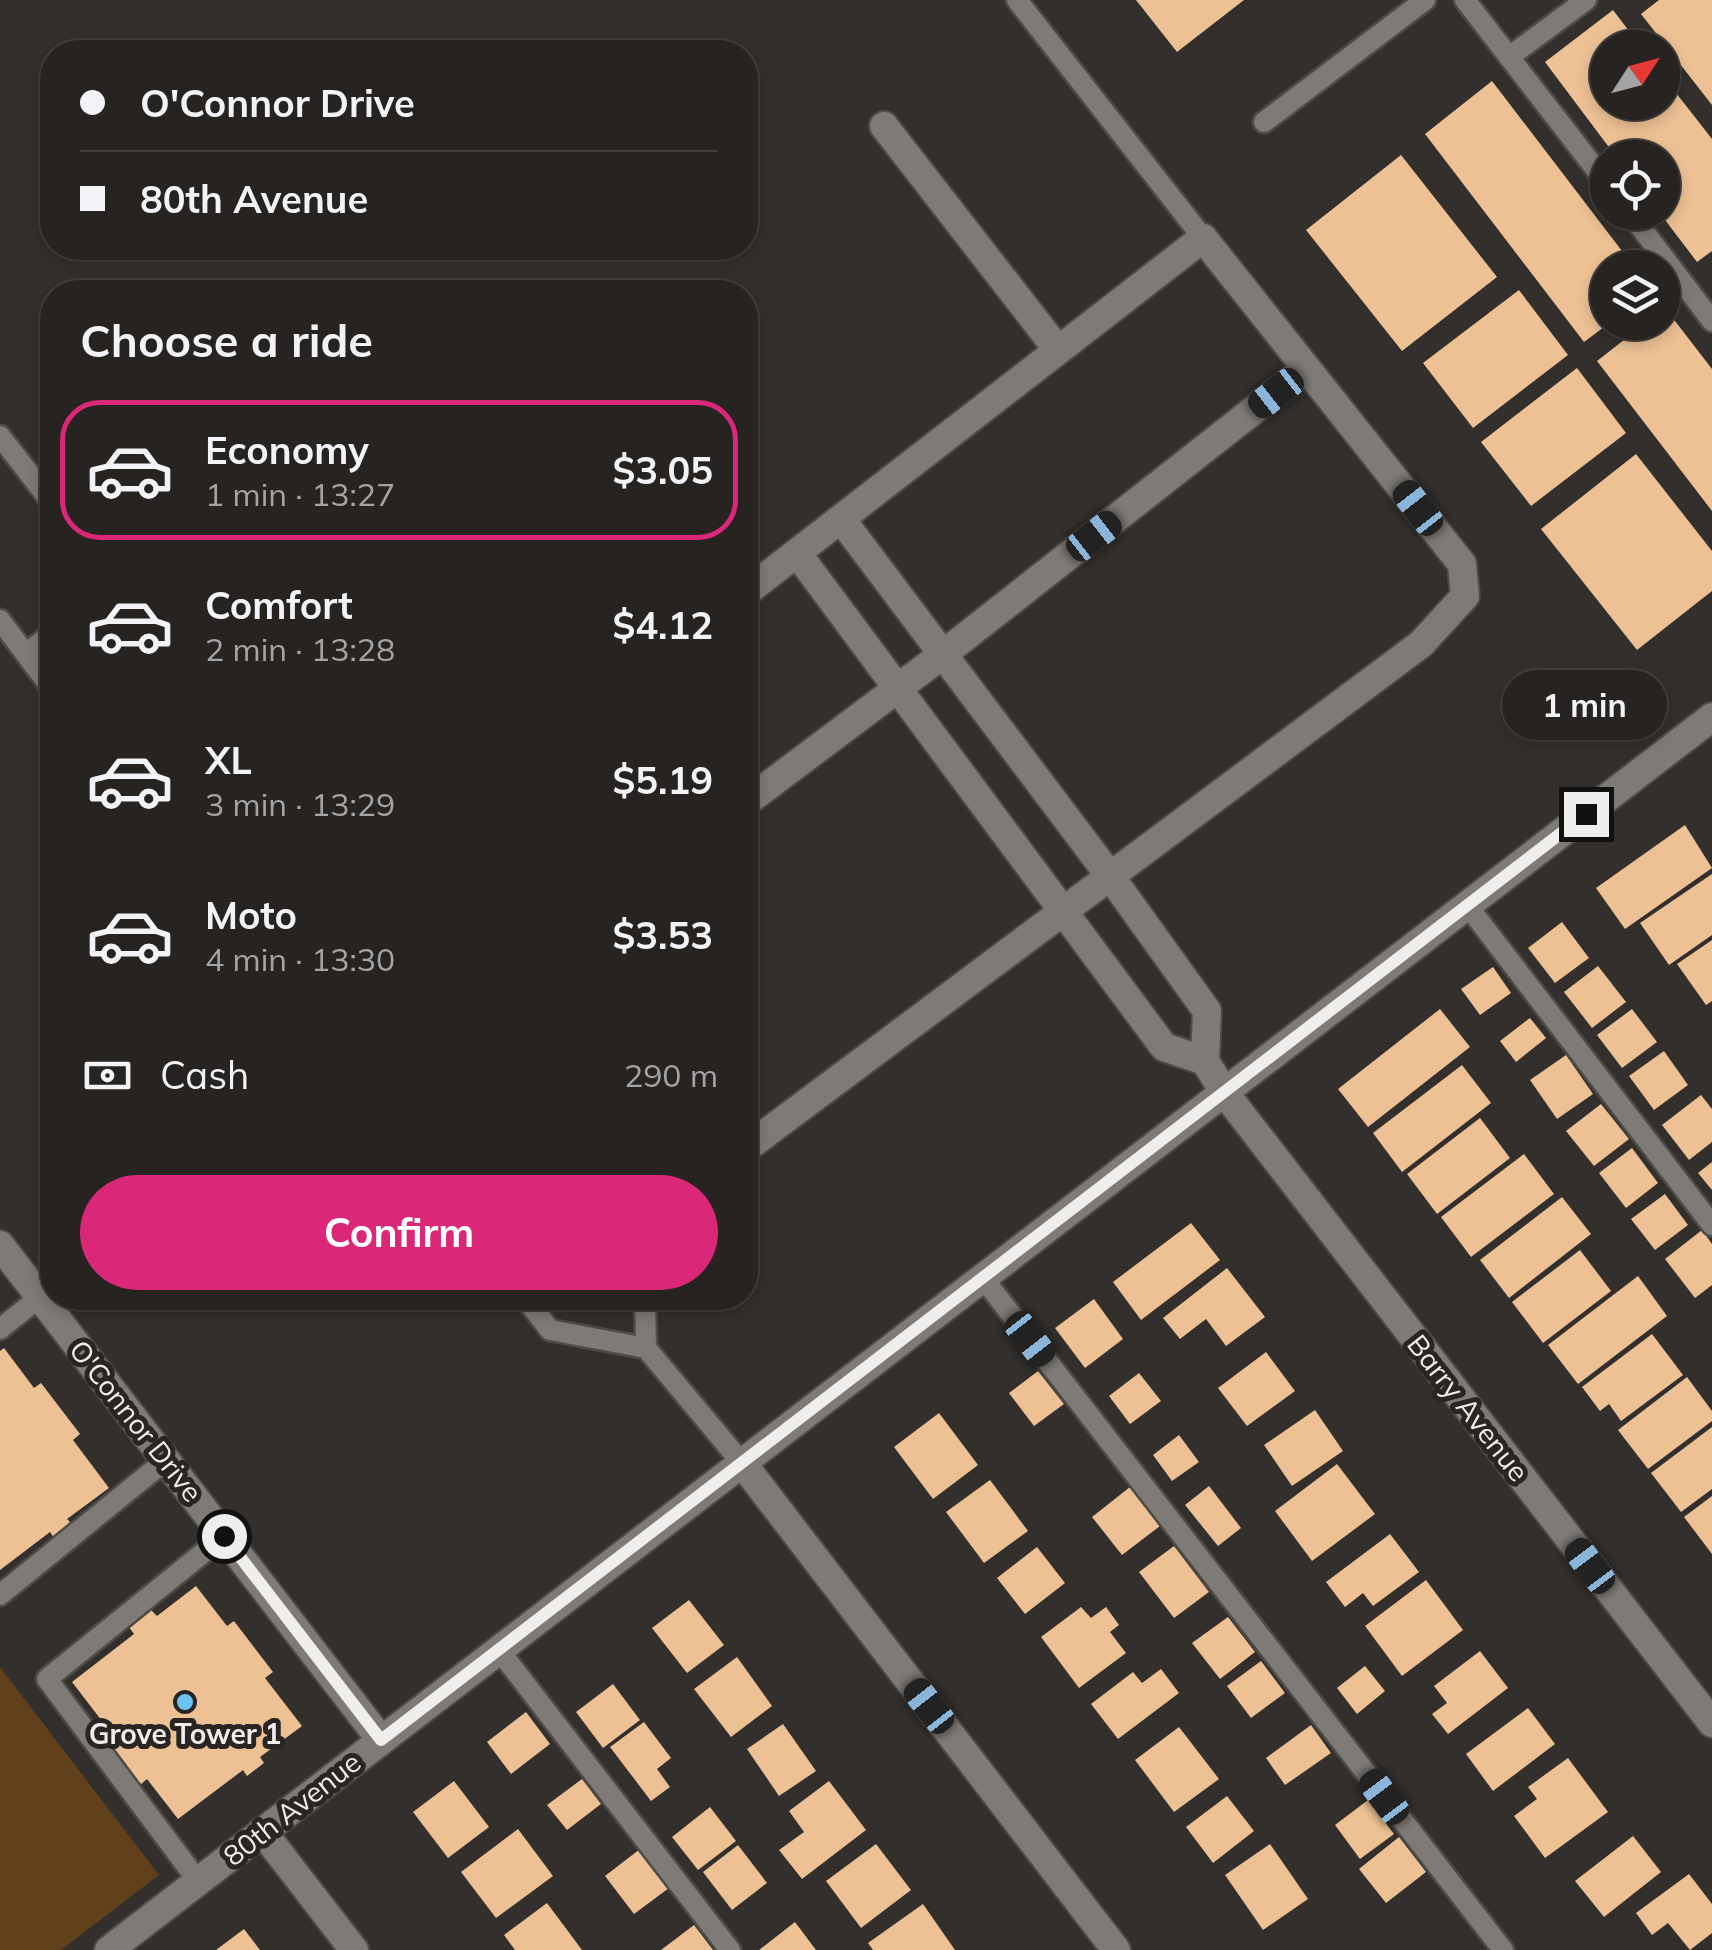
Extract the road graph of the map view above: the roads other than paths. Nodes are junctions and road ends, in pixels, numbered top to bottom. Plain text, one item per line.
1 (1017, 0) edge
2 (1425, 0) edge
3 (1465, 0) edge
4 (1586, 0) edge
5 (1509, 57) junction
6 (1264, 122) dead end
7 (884, 126) dead end
8 (1590, 162) edge
9 (1643, 230) edge
10 (1203, 238) junction
11 (1712, 321) edge
12 (1058, 350) junction
13 (1306, 369) junction
14 (0, 436) edge
15 (40, 488) edge
16 (841, 519) junction
17 (797, 553) junction
18 (758, 583) edge
19 (0, 620) edge
20 (40, 643) edge
21 (26, 654) junction
22 (942, 655) junction
23 (40, 673) edge
24 (896, 690) junction
25 (1710, 723) edge
26 (758, 794) edge
27 (1110, 876) junction
28 (1467, 906) junction
29 (1062, 910) junction
30 (1204, 1061) junction
31 (1224, 1092) junction
32 (758, 1140) edge
33 (1712, 1225) edge
34 (0, 1245) edge
35 (983, 1278) junction
36 (40, 1297) joint
37 (50, 1310) edge
38 (534, 1310) edge
39 (645, 1310) edge
40 (0, 1330) edge
41 (646, 1348) junction
42 (166, 1460) junction
43 (742, 1463) junction
44 (224, 1536) junction
45 (0, 1595) edge
46 (499, 1650) junction
47 (1712, 1724) edge
48 (381, 1740) junction
49 (262, 1831) junction
50 (198, 1881) junction
51 (108, 1950) edge
52 (354, 1950) edge
53 (730, 1950) edge
54 (1116, 1950) edge
55 (1503, 1950) edge

1 - 10 lane
2 - 6 lane
3 - 5 lane
4 - 5 lane
5 - 8 lane
7 - 12 street
9 - 11 lane
10 - 12 street
10 - 13 street
12 - 16 street
13 - 22 street
13 - 27 street
14 - 15 lane
16 - 17 street
16 - 22 street
17 - 18 street
17 - 24 street
19 - 21 lane
20 - 21 lane
21 - 23 lane
22 - 24 street
22 - 27 street
24 - 26 street
24 - 29 street
25 - 28 street, 80th Avenue
27 - 29 street
27 - 30 street
28 - 31 street, 80th Avenue
28 - 33 lane
29 - 30 street
29 - 32 street
30 - 31 street, Barry Avenue
31 - 35 street, 80th Avenue
31 - 47 street, Barry Avenue
34 - 36 street, O'Connor Drive
35 - 43 street, 80th Avenue
35 - 55 lane
36 - 40 lane
37 - 42 street, O'Connor Drive
38 - 41 lane
39 - 41 lane
41 - 43 lane
42 - 44 street, O'Connor Drive
42 - 45 lane
43 - 46 street, 80th Avenue
43 - 54 street
44 - 48 street, O'Connor Drive
44 - 50 lane
46 - 48 street, 80th Avenue
46 - 53 lane
48 - 49 street, 80th Avenue
49 - 50 street, 80th Avenue
49 - 52 street
50 - 51 street, 80th Avenue

